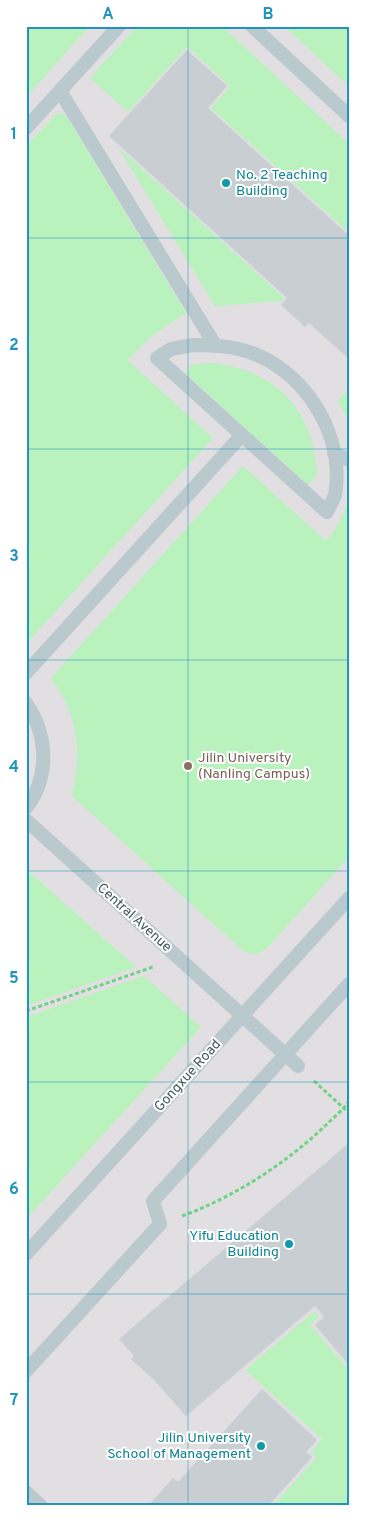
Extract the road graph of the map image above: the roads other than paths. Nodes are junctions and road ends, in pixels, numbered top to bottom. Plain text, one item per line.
1 (119, 26) edge
2 (252, 26) edge
3 (60, 91) junction
4 (349, 116) edge
5 (26, 128) edge
6 (215, 345) junction
7 (242, 435) junction
8 (334, 453) junction
9 (349, 460) edge
10 (26, 674) edge
11 (26, 703) edge
12 (26, 808) edge
13 (26, 820) edge
14 (349, 898) edge
15 (349, 984) edge
16 (242, 1016) junction
17 (285, 1055) junction
18 (298, 1066) dead end
19 (26, 1254) edge
20 (26, 1371) edge
21 (26, 1492) edge
22 (41, 1506) edge

1 - 3 lane
2 - 4 lane
3 - 5 lane
3 - 6 lane
6 - 7 lane
6 - 8 lane
7 - 8 lane
7 - 10 lane
8 - 9 lane
11 - 12 lane
13 - 16 lane, Central Avenue
14 - 16 lane, Gongxue Road
15 - 17 lane
16 - 17 lane, Central Avenue
16 - 19 lane, Gongxue Road
17 - 18 lane, Central Avenue
17 - 20 lane
21 - 22 lane

